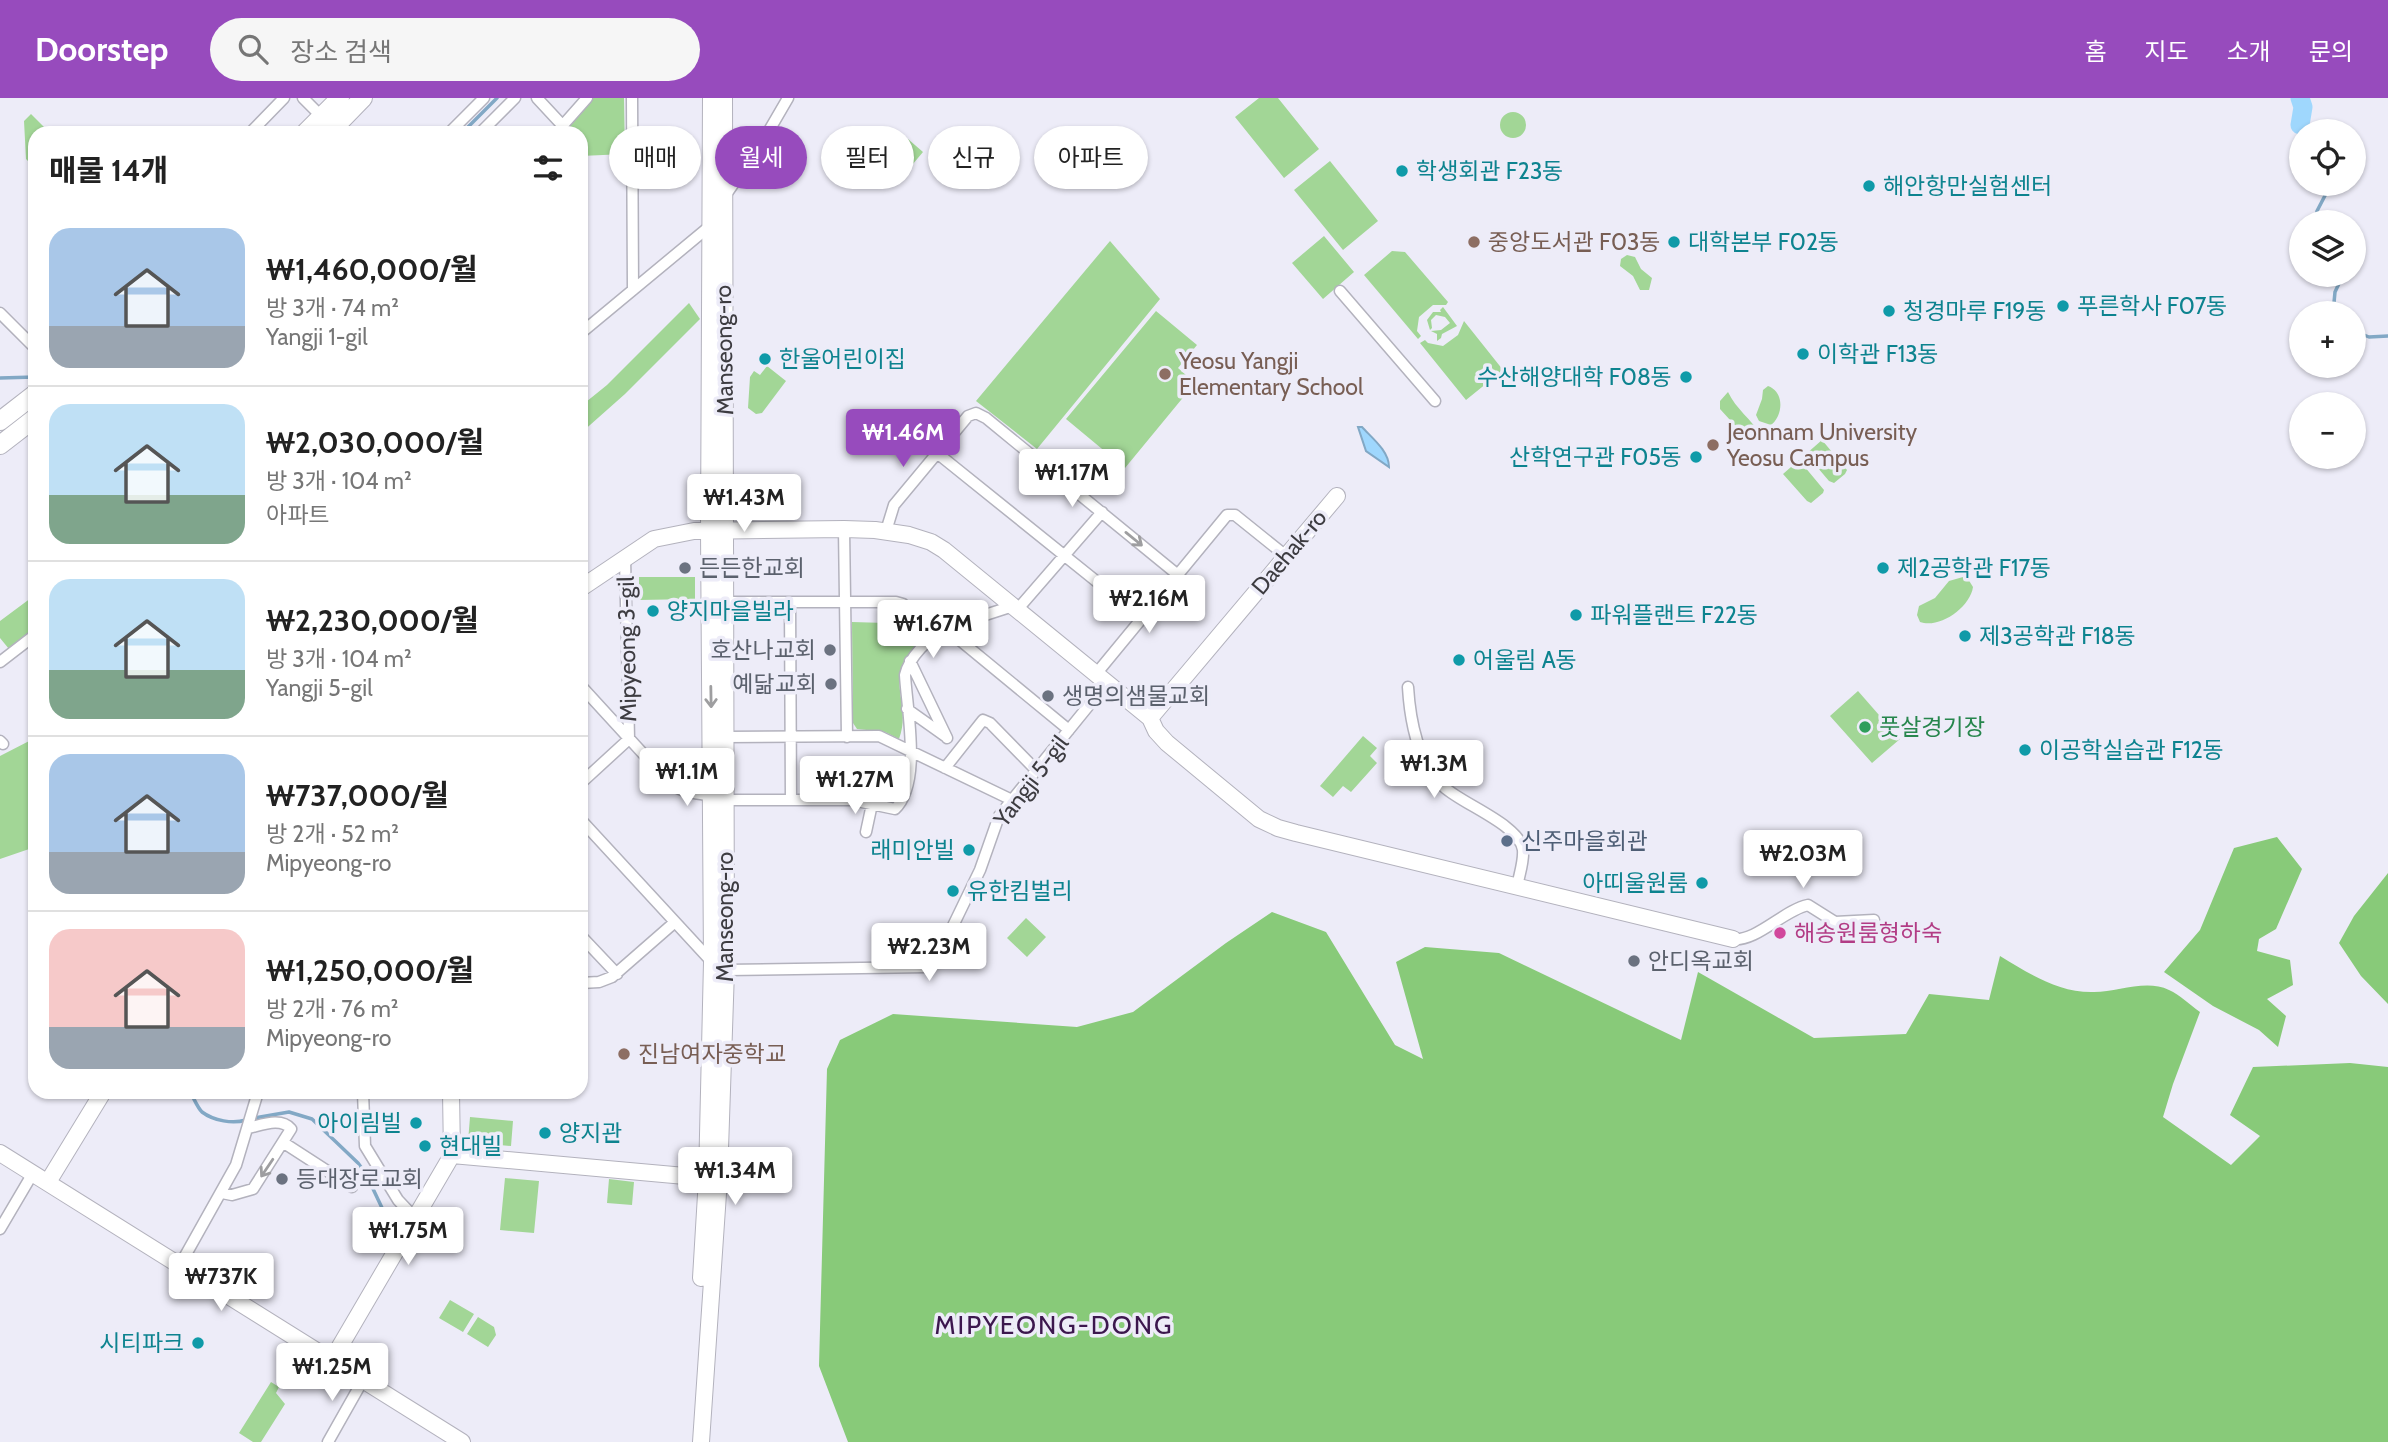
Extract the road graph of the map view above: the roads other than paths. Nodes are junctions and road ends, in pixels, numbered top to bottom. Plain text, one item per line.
1 (284, 98) edge
2 (303, 98) edge
3 (340, 98) edge
4 (363, 98) edge
5 (484, 98) edge
6 (515, 98) edge
7 (537, 98) edge
8 (587, 98) edge
9 (632, 98) edge
10 (711, 98) edge
11 (724, 98) edge
12 (788, 98) edge
13 (325, 125) edge
14 (257, 126) edge
15 (456, 126) edge
16 (487, 126) edge
17 (557, 126) edge
18 (565, 126) edge
19 (723, 198) junction
20 (710, 226) junction
21 (633, 290) junction
22 (1340, 291) dead end
23 (0, 313) edge
24 (588, 326) edge
25 (28, 341) edge
26 (28, 400) edge
27 (1435, 401) dead end
28 (0, 421) edge
29 (28, 423) edge
30 (0, 445) edge
31 (937, 453) junction
32 (1337, 496) dead end
33 (1102, 512) junction
34 (845, 529) junction
35 (709, 531) junction
36 (726, 531) junction
37 (886, 531) junction
38 (1065, 556) junction
39 (1286, 556) junction
40 (625, 558) junction
41 (1178, 575) junction
42 (588, 583) edge
43 (845, 601) junction
44 (726, 602) junction
45 (790, 602) junction
46 (1015, 608) junction
47 (1142, 618) junction
48 (940, 631) junction
49 (28, 640) edge
50 (910, 661) junction
51 (0, 662) edge
52 (1102, 679) junction
53 (1408, 687) dead end
54 (588, 694) edge
55 (907, 709) junction
56 (1150, 718) junction
57 (1069, 730) junction
58 (791, 736) junction
59 (725, 737) junction
60 (847, 737) junction
61 (947, 738) junction
62 (629, 739) junction
63 (961, 748) junction
64 (910, 751) junction
65 (946, 768) junction
66 (1036, 771) junction
67 (588, 777) edge
68 (719, 797) junction
69 (791, 800) junction
70 (1012, 800) junction
71 (873, 804) junction
72 (588, 828) edge
73 (866, 832) dead end
74 (1517, 887) junction
75 (1874, 920) dead end
76 (675, 922) junction
77 (1733, 939) joint
78 (588, 943) edge
79 (719, 966) junction
80 (617, 974) junction
81 (588, 982) edge
82 (99, 1099) edge
83 (256, 1099) edge
84 (363, 1099) edge
85 (451, 1099) edge
86 (249, 1122) junction
87 (284, 1143) junction
88 (0, 1153) edge
89 (452, 1155) junction
90 (33, 1174) junction
91 (713, 1178) junction
92 (48, 1182) junction
93 (352, 1187) dead end
94 (222, 1193) junction
95 (415, 1218) junction
96 (0, 1229) edge
97 (180, 1265) junction
98 (332, 1360) junction
99 (363, 1380) junction
100 (328, 1442) edge
101 (462, 1442) edge
102 (691, 1442) edge
103 (701, 1442) edge

1 - 14 street
2 - 13 street
3 - 13 main road
4 - 13 main road
5 - 15 street
6 - 16 street
7 - 17 street
8 - 18 street
9 - 21 street
10 - 20 street, Manseong-ro
11 - 19 street, Manseong-ro
12 - 19 street
19 - 36 street, Manseong-ro
20 - 21 street
20 - 35 street, Manseong-ro
21 - 24 street
22 - 27 street
23 - 25 street
26 - 28 main road
29 - 30 main road
31 - 33 street
31 - 37 street
31 - 38 street
32 - 39 street, Daehak-ro
33 - 38 street
33 -> 41 street
34 - 36 street
34 - 37 street
34 - 43 street
35 - 36 street, Mipyeong 3-gil
35 - 40 street, Mipyeong 3-gil
35 -> 68 street, Manseong-ro
36 - 44 street, Manseong-ro
37 - 46 street
38 - 46 street
38 - 47 street
39 - 41 street, Yangji 5-gil
39 - 56 street, Daehak-ro
40 - 42 street, Mipyeong 3-gil
40 - 62 street, Mipyeong 3-gil
41 - 47 street, Yangji 5-gil
43 - 45 street
43 - 48 street
43 - 60 street
44 - 45 street
44 - 59 street, Manseong-ro
45 - 58 street
46 - 48 street
46 - 52 street
47 - 52 street, Yangji 5-gil
48 - 50 street
48 - 57 street
49 - 51 street
50 - 55 street
50 - 61 street
52 - 56 street
52 - 57 street, Yangji 5-gil
53 - 74 street
54 - 62 street, Mipyeong 3-gil
55 - 61 street
55 - 64 street
56 - 74 street
57 - 66 street, Yangji 5-gil
58 - 59 street
58 - 60 street
58 - 69 street
59 - 68 street, Manseong-ro
60 - 64 street
61 - 63 street
62 - 67 street
62 - 68 street, Mipyeong 3-gil
63 - 65 street
63 - 66 street
64 - 65 street
64 - 71 street, Mipyeong 3-gil
65 - 70 street
66 - 70 street, Yangji 5-gil
68 - 69 street, Mipyeong 3-gil
68 - 79 street, Manseong-ro
69 - 71 street, Mipyeong 3-gil
70 - 79 street, Yangji 5-gil
71 - 73 street
72 - 76 street
74 - 77 street
75 - 77 street
76 - 79 street
76 - 80 street
78 - 80 street
79 - 91 street, Manseong-ro
80 - 81 street
82 - 92 street
83 - 86 street
84 - 95 street
85 - 89 street
86 - 87 street
86 - 94 street
87 - 93 street
87 -> 94 street
88 - 90 street
89 - 91 street
89 - 95 street
90 - 92 street
90 - 96 street
91 - 102 street, Manseong-ro
91 - 103 street, Manseong-ro
92 - 97 street
94 - 97 street
95 - 98 street
97 - 98 street
98 - 99 street
99 - 100 street
99 - 101 street

